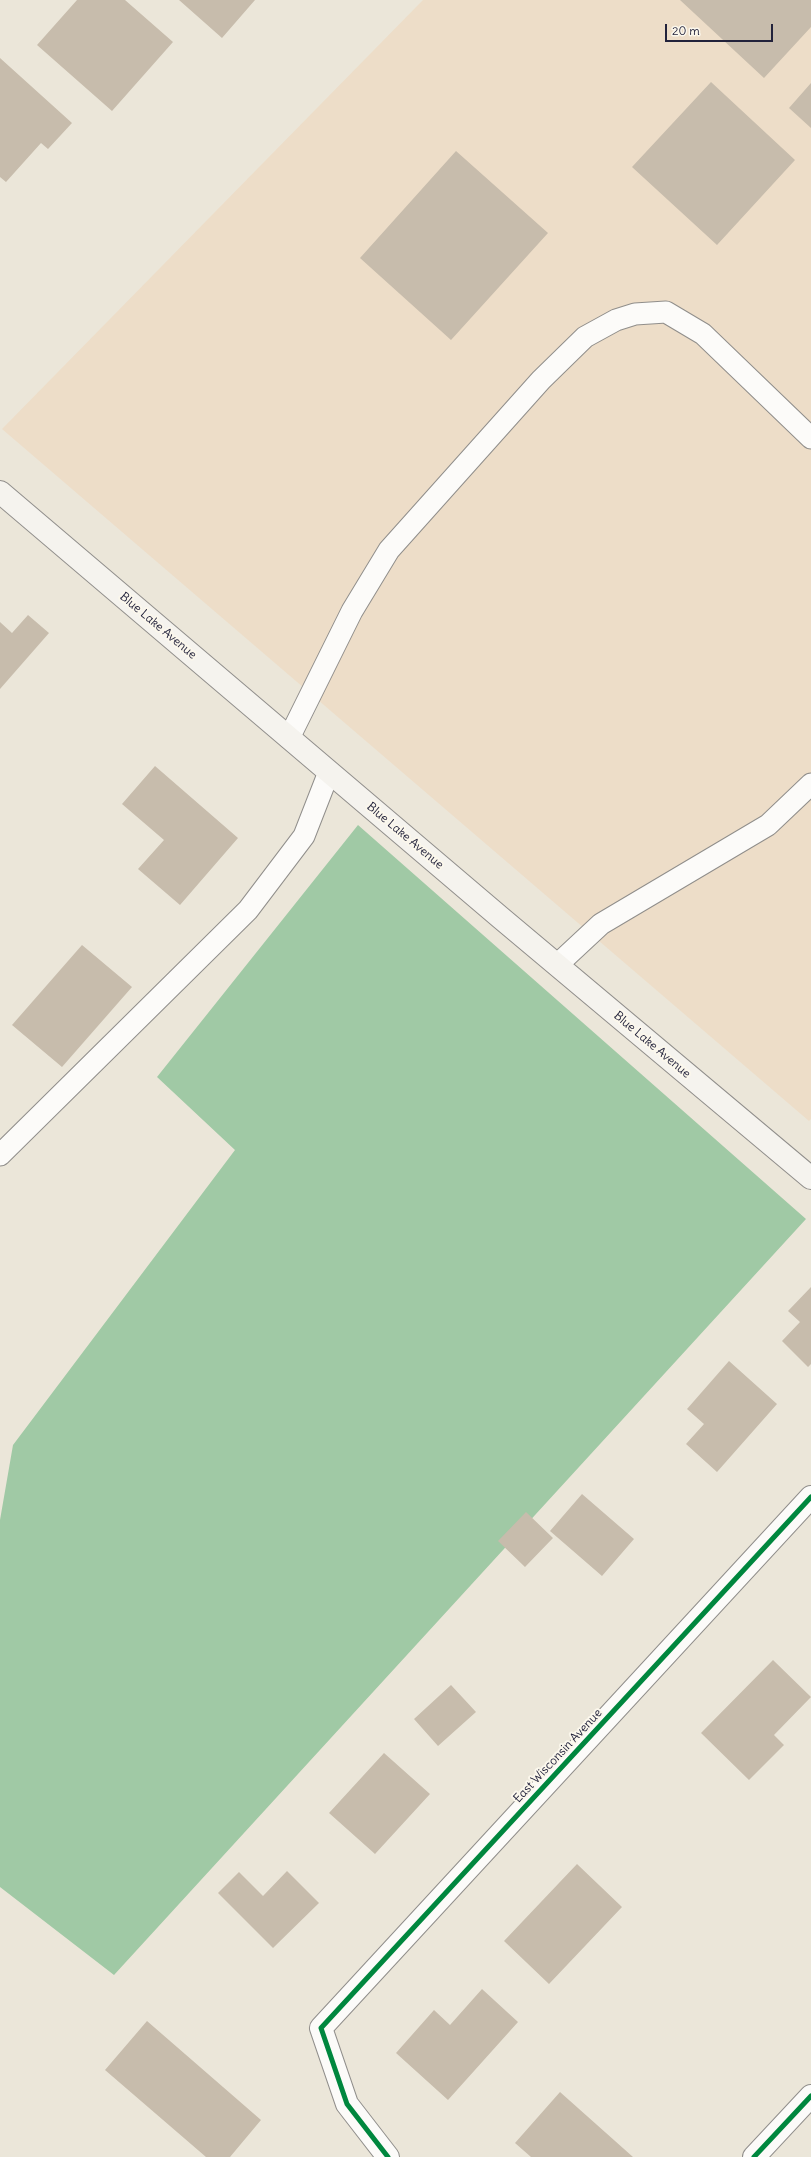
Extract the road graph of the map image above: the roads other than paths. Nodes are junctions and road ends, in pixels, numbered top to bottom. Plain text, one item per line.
1 (811, 438) edge
2 (0, 492) edge
3 (289, 738) junction
4 (329, 772) junction
5 (811, 784) edge
6 (557, 965) junction
7 (0, 1155) edge
8 (811, 1178) edge
9 (811, 1497) edge
10 (811, 2096) edge
11 (388, 2157) edge
12 (754, 2157) edge

1 - 3 lane
2 - 3 main road, Blue Lake Avenue
3 - 4 main road, Blue Lake Avenue
4 - 6 main road, Blue Lake Avenue
4 - 7 lane
5 - 6 lane
6 - 8 main road, Blue Lake Avenue
9 - 11 street, East Wisconsin Avenue
10 - 12 street

